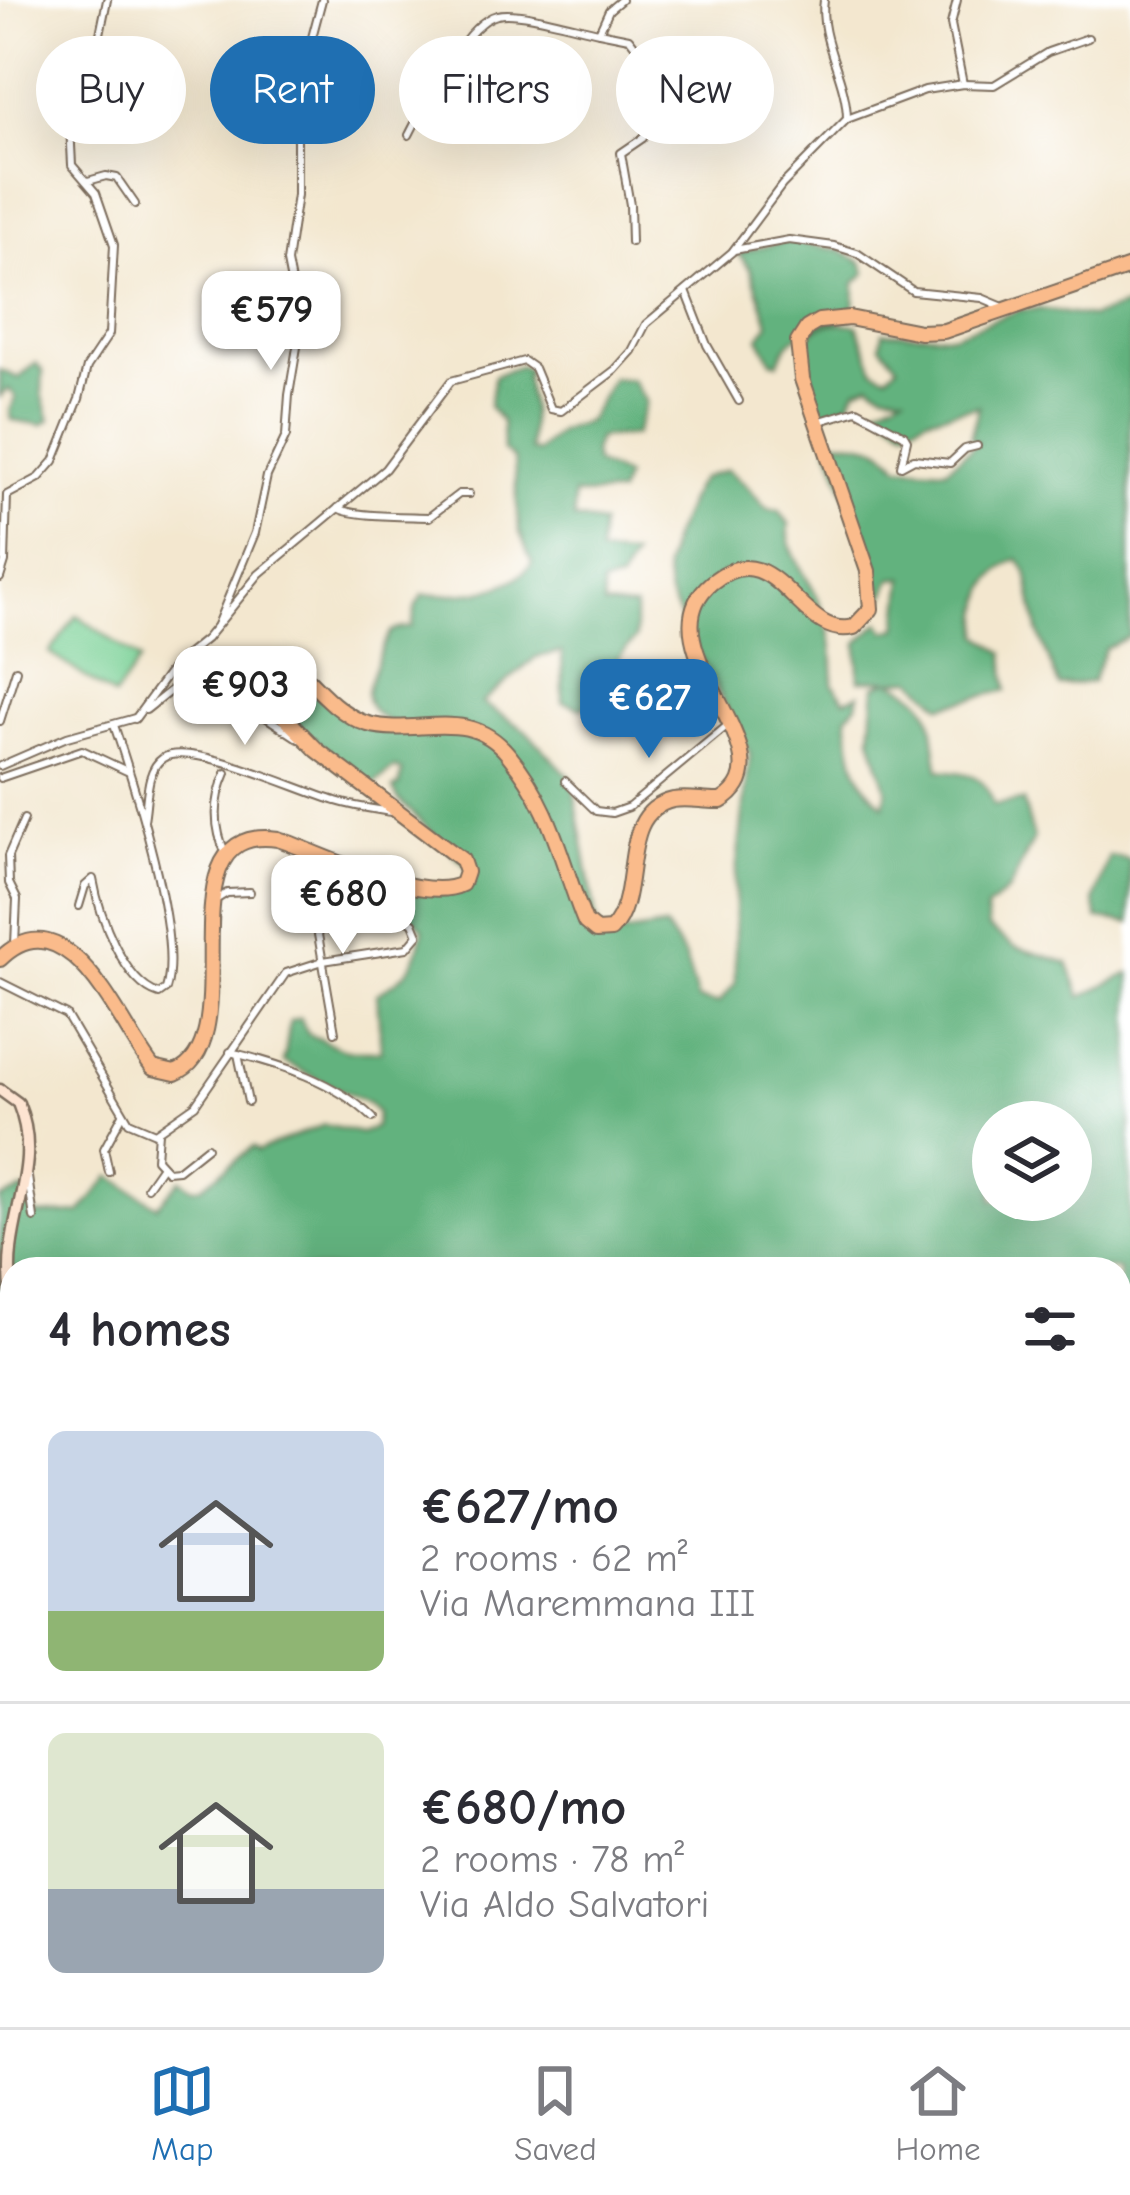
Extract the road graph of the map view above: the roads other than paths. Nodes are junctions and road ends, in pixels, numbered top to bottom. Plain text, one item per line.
1 (107, 0) edge
2 (322, 0) edge
3 (611, 0) edge
4 (621, 0) edge
5 (824, 0) edge
6 (957, 0) edge
7 (609, 10) junction
8 (599, 32) junction
9 (474, 36) edge
10 (1088, 38) dead end
11 (963, 84) junction
12 (847, 118) junction
13 (87, 181) junction
14 (135, 204) dead end
15 (631, 242) dead end
16 (734, 250) junction
17 (1130, 267) edge
18 (686, 291) junction
19 (1007, 310) junction
20 (739, 400) dead end
21 (817, 422) junction
22 (977, 446) dead end
23 (469, 494) dead end
24 (338, 508) junction
25 (0, 578) edge
26 (217, 626) junction
27 (221, 665) junction
28 (259, 667) junction
29 (16, 670) dead end
30 (135, 718) junction
31 (0, 721) edge
32 (731, 723) junction
33 (114, 724) junction
34 (317, 750) junction
35 (0, 766) edge
36 (129, 772) junction
37 (226, 772) dead end
38 (0, 778) edge
39 (565, 781) dead end
40 (149, 788) junction
41 (135, 790) junction
42 (406, 818) junction
43 (24, 819) dead end
44 (144, 821) junction
45 (228, 857) junction
46 (341, 862) junction
47 (389, 879) junction
48 (342, 880) dead end
49 (440, 889) junction
50 (250, 892) dead end
51 (14, 895) junction
52 (391, 897) junction
53 (2, 902) edge
54 (211, 903) junction
55 (79, 906) dead end
56 (388, 907) junction
57 (418, 935) junction
58 (14, 948) junction
59 (0, 959) edge
60 (323, 961) junction
61 (0, 983) edge
62 (335, 1032) dead end
63 (234, 1053) junction
64 (0, 1090) edge
65 (248, 1102) dead end
66 (124, 1112) junction
67 (373, 1118) dead end
68 (158, 1132) junction
69 (208, 1147) dead end
70 (26, 1167) junction
71 (161, 1167) junction
72 (109, 1172) dead end
73 (147, 1187) dead end
74 (34, 1218) dead end
75 (9, 1257) edge

1 - 13 street
2 - 26 street
3 - 7 street
4 - 7 street
5 - 12 street
6 - 11 street
7 - 8 street
8 - 9 street
8 - 15 street
10 - 11 street
11 - 12 street
12 - 16 street
13 - 14 street
13 - 25 street
16 - 18 street
16 - 19 street
17 - 19 main road
18 - 20 street
18 - 24 street
19 - 21 main road
21 - 22 street
21 - 32 main road
23 - 24 street
24 - 26 street
26 - 30 street
27 - 28 street
27 - 30 street
27 - 34 street
28 - 32 main road
28 - 34 main road
29 - 31 street
30 - 33 street
32 - 39 street
33 - 35 street
33 - 36 street
34 - 42 main road
36 - 38 street
36 - 41 street
37 - 45 street
40 - 41 street
40 - 42 street
40 - 44 street
41 - 44 street
42 - 49 main road
43 - 51 street
44 - 55 street
45 - 46 main road
45 - 54 main road
46 - 47 main road
46 - 56 street
47 - 49 main road
47 - 52 street
47 - 56 street
48 - 60 street
49 - 52 street
50 - 54 street
51 - 53 street
51 - 58 street
52 - 57 street
54 - 58 main road
56 - 57 street
57 - 60 street
58 - 59 main road
60 - 62 street
60 - 63 street
61 - 66 street
63 - 65 street
63 - 67 street
63 - 68 street
64 - 70 street
66 - 68 street
66 - 72 street
68 - 71 street
69 - 71 street
70 - 74 street
70 - 75 street
71 - 73 street

